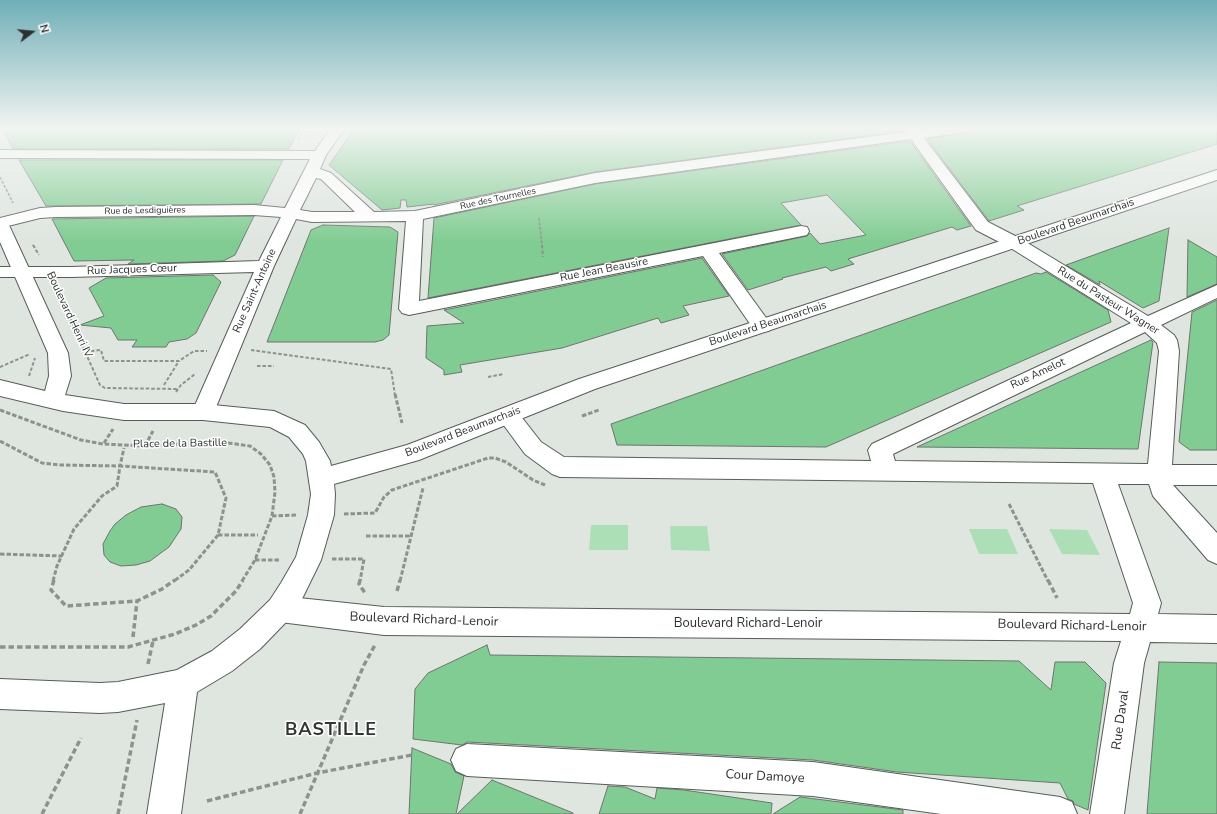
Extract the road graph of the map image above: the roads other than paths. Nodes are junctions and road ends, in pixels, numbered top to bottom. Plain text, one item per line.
1 (314, 166) edge
2 (676, 166) edge
3 (938, 166) edge
4 (311, 171) junction
5 (1217, 175) edge
6 (291, 213) junction
7 (415, 216) junction
8 (370, 217) junction
9 (0, 223) edge
10 (801, 231) dead end
11 (1015, 243) junction
12 (708, 250) junction
13 (265, 266) junction
14 (21, 271) junction
15 (0, 272) edge
16 (1217, 291) edge
17 (1147, 324) junction
18 (762, 326) junction
19 (0, 388) edge
20 (53, 400) junction
21 (203, 412) junction
22 (508, 416) junction
23 (886, 471) junction
24 (1102, 473) junction
25 (1159, 473) junction
26 (1217, 475) edge
27 (321, 478) junction
28 (1217, 552) edge
29 (280, 609) junction
30 (1139, 627) junction
31 (1217, 629) edge
32 (183, 683) junction
33 (0, 694) edge
34 (467, 760) dead end
35 (164, 814) edge
36 (1060, 814) edge
37 (1107, 814) edge

1 - 4 street, Rue Saint-Antoine
2 - 7 street, Rue des Tournelles
3 - 11 street, Rue du Pasteur Wagner
4 - 6 street, Rue Saint-Antoine
4 - 8 street
5 - 11 street, Boulevard Beaumarchais
6 - 8 street, Rue des Tournelles
6 - 9 street, Rue de Lesdiguières
6 - 13 street, Rue Saint-Antoine
7 - 8 street, Rue des Tournelles
7 - 12 street, Rue Jean Beausire
9 - 14 street
10 - 12 street, Rue Jean Beausire
11 - 17 street, Rue du Pasteur Wagner
11 - 18 street, Boulevard Beaumarchais
12 - 18 street
13 - 14 street, Rue Jacques Cœur
13 - 21 street, Rue Saint-Antoine
14 - 15 street, Rue Jacques Cœur
14 - 20 street
16 - 17 street, Rue Amelot
17 - 23 street, Rue Amelot
17 - 25 street, Rue du Pasteur Wagner
18 - 22 street, Boulevard Beaumarchais
19 - 20 street
20 - 21 street
21 - 27 street
22 - 23 street
22 - 27 street, Boulevard Beaumarchais
23 - 24 street
24 - 25 street
24 - 30 street, Rue Daval
25 - 26 street
25 - 28 street
27 - 29 street
29 - 30 street, Boulevard Richard-Lenoir
29 - 32 street
30 - 31 street, Boulevard Richard-Lenoir
30 - 37 street, Rue Daval
32 - 33 street
32 - 35 street
34 - 36 street, Cour Damoye

